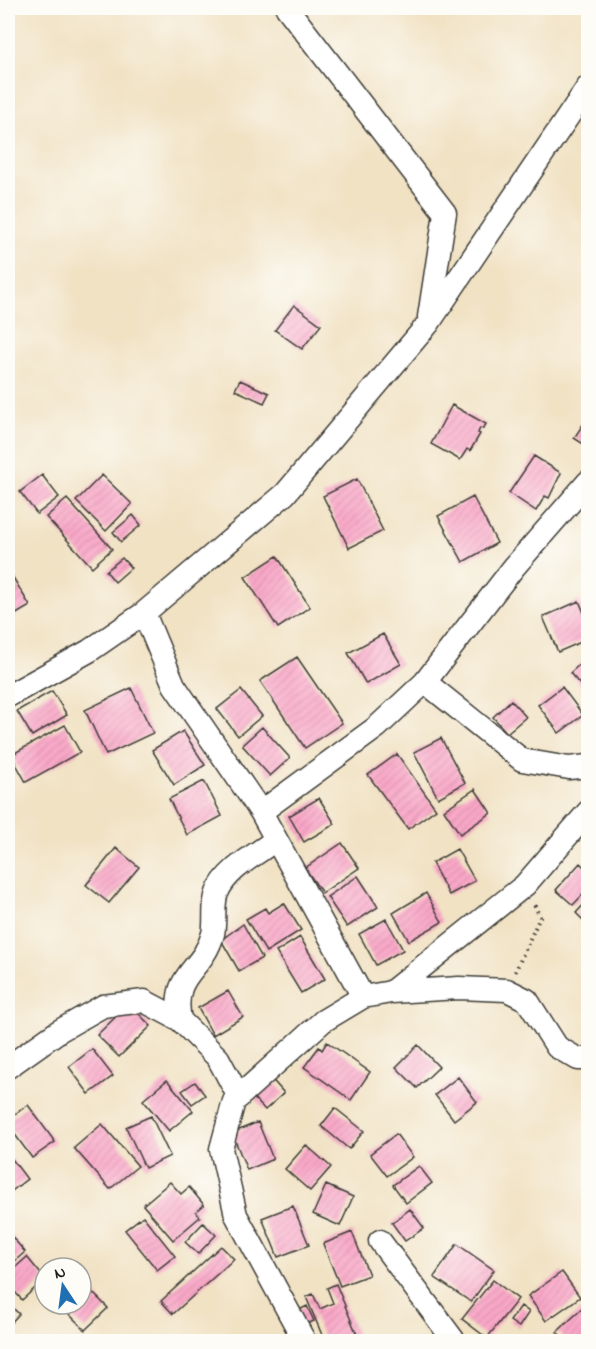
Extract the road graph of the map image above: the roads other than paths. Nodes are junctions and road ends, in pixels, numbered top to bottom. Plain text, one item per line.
1 (287, 8) edge
2 (588, 87) edge
3 (428, 324) junction
4 (588, 482) edge
5 (144, 613) junction
6 (425, 682) junction
7 (8, 696) edge
8 (588, 766) edge
9 (261, 812) junction
10 (585, 822) edge
11 (274, 841) junction
12 (391, 992) junction
13 (363, 997) junction
14 (180, 1020) junction
15 (588, 1059) edge
16 (8, 1067) edge
17 (239, 1097) junction
18 (380, 1241) dead end
19 (305, 1341) edge
20 (455, 1341) edge

1 - 3 street
2 - 3 street
3 - 5 street
4 - 6 street
5 - 7 street
5 - 9 street
6 - 8 street
6 - 9 street
9 - 11 street
10 - 12 street
11 - 13 street
11 - 14 street
12 - 13 street
12 - 15 street
13 - 17 street
14 - 16 street
14 - 17 street
17 - 19 street
18 - 20 street

